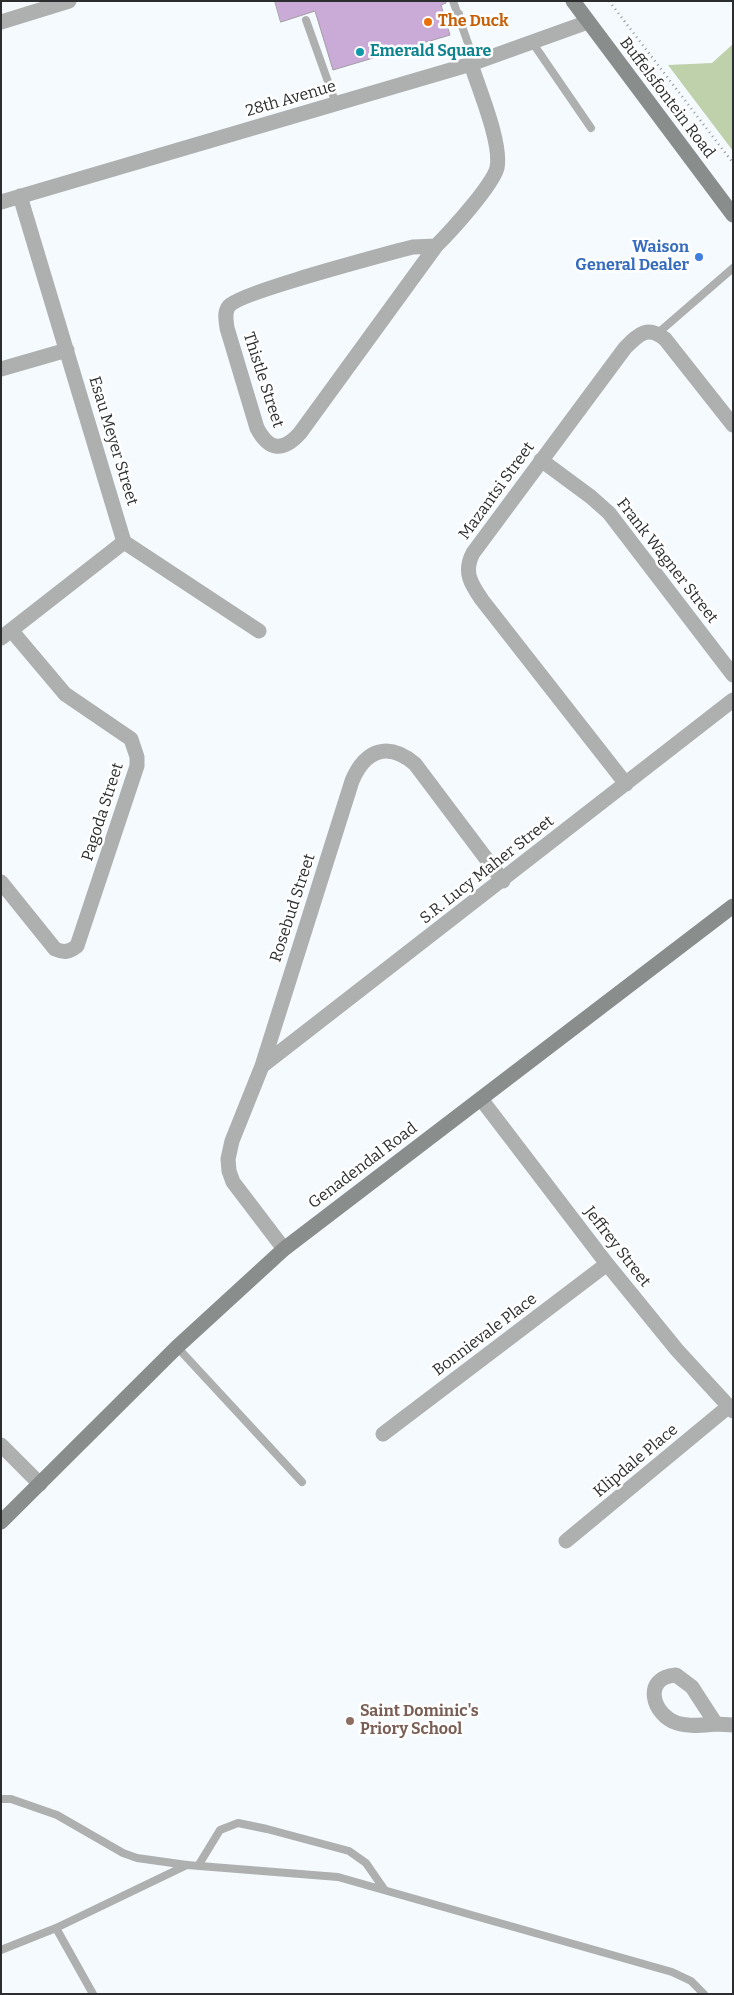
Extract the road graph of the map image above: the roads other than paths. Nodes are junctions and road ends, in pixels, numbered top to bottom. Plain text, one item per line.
1 (69, 1) edge
2 (453, 1) edge
3 (573, 1) edge
4 (458, 14) junction
5 (444, 17) dead end
6 (306, 20) dead end
7 (1, 22) edge
8 (588, 22) junction
9 (532, 42) junction
10 (471, 64) junction
11 (336, 104) junction
12 (591, 128) dead end
13 (20, 196) junction
14 (1, 202) edge
15 (733, 215) edge
16 (436, 246) junction
17 (733, 268) edge
18 (658, 332) junction
19 (67, 350) junction
20 (1, 369) edge
21 (733, 425) edge
22 (542, 460) junction
23 (124, 542) junction
24 (259, 631) dead end
25 (6, 634) edge
26 (733, 675) edge
27 (733, 700) edge
28 (626, 784) junction
29 (502, 880) junction
30 (1, 882) edge
31 (733, 906) edge
32 (262, 1066) junction
33 (481, 1099) junction
34 (284, 1249) junction
35 (607, 1264) junction
36 (177, 1347) junction
37 (731, 1409) edge
38 (384, 1434) dead end
39 (1, 1445) edge
40 (302, 1482) dead end
41 (40, 1484) junction
42 (1, 1522) edge
43 (566, 1541) dead end
44 (716, 1724) dead end
45 (733, 1725) edge
46 (1, 1799) edge
47 (187, 1865) junction
48 (198, 1866) junction
49 (384, 1889) junction
50 (56, 1928) junction
51 (1, 1950) edge
52 (93, 1994) edge
53 (704, 1994) edge

1 - 7 street
2 - 4 lane
3 - 8 street, Buffelsfontein Road
4 - 5 lane
4 - 10 lane
6 - 11 lane
8 - 9 street, 28th Avenue
8 - 15 street, Buffelsfontein Road
9 - 10 street, 28th Avenue
9 - 12 lane
10 - 11 street, 28th Avenue
10 - 16 street, Thistle Street
11 - 13 street, 28th Avenue
13 - 14 street, 28th Avenue
13 - 19 street, Esau Meyer Street
16 - 16 street, Thistle Street
17 - 18 lane
18 - 21 street
18 - 22 street, Mazantsi Street
19 - 20 street
19 - 23 street, Esau Meyer Street
22 - 26 street, Frank Wagner Street
22 - 28 street, Mazantsi Street
23 - 24 street
23 - 25 street
25 - 30 street, Pagoda Street
27 - 28 street, S.R. Lucy Maher Street
28 - 29 street, S.R. Lucy Maher Street
29 - 32 street, S.R. Lucy Maher Street
29 - 32 street, Rosebud Street
31 - 33 street, Genadendal Road
32 - 34 street, Rosebud Street
33 - 34 street, Genadendal Road
33 - 35 street, Jeffrey Street
34 - 36 street, Genadendal Road
35 - 37 street, Jeffrey Street
35 - 38 street, Bonnievale Place
36 - 40 lane
36 - 41 street, Genadendal Road
37 - 43 street, Klipdale Place
39 - 41 street
41 - 42 street, Genadendal Road
44 - 45 street
46 - 47 lane
47 - 48 lane
47 - 50 lane
48 - 49 lane
48 - 49 lane
49 - 53 lane
50 - 51 lane
50 - 52 lane

